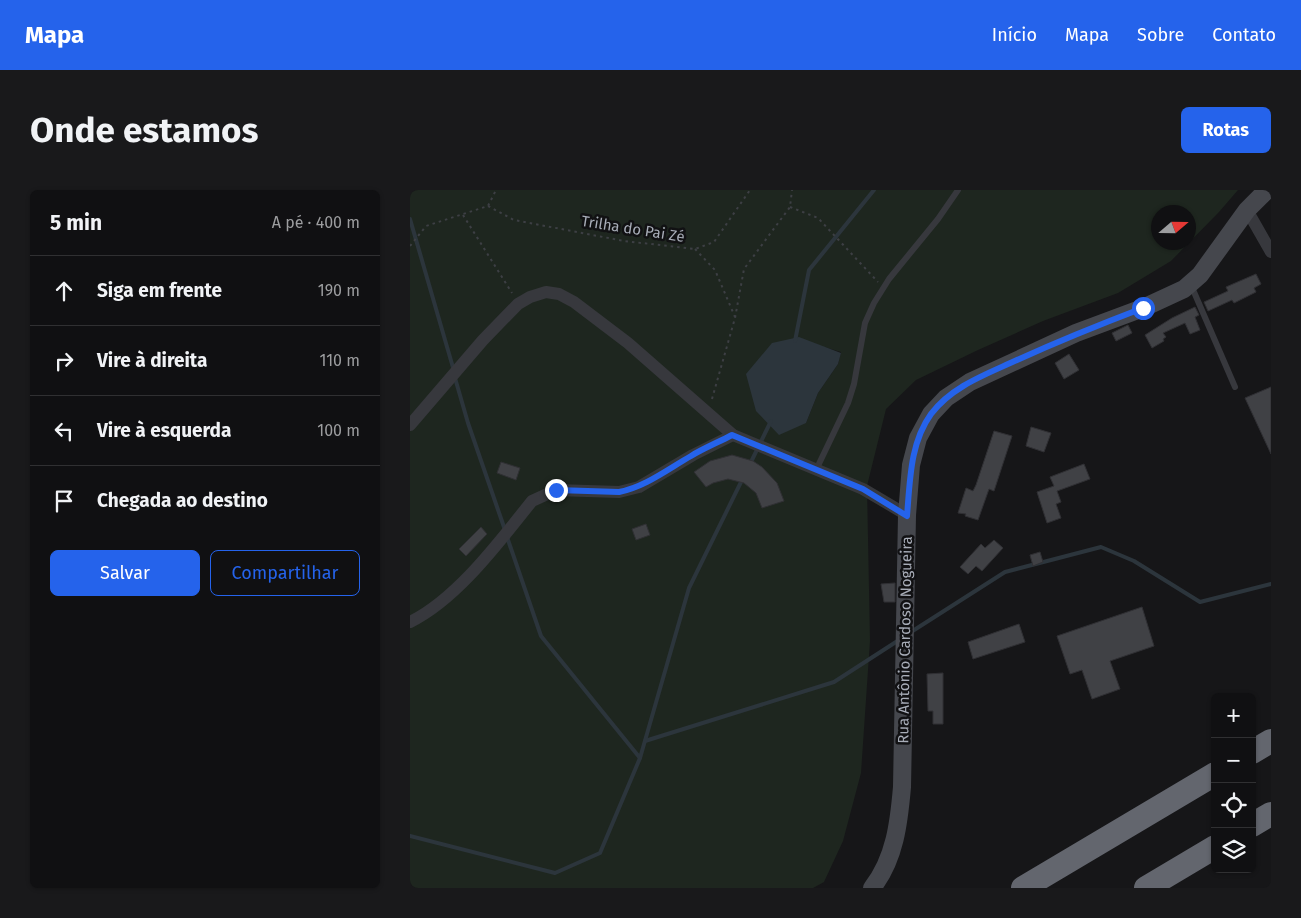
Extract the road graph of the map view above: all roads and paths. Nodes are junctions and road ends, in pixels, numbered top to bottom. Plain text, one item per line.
1 (496, 190) edge
2 (750, 190) edge
3 (792, 190) edge
4 (958, 190) edge
5 (1267, 190) edge
6 (488, 206) junction
7 (790, 207) junction
8 (1247, 210) junction
9 (464, 215) junction
10 (410, 246) edge
11 (695, 249) junction
12 (1271, 252) edge
13 (1191, 284) junction
14 (884, 288) junction
15 (518, 304) junction
16 (735, 318) junction
17 (1235, 387) dead end
18 (708, 414) junction
19 (410, 425) edge
20 (732, 435) junction
21 (816, 470) junction
22 (907, 516) junction
23 (410, 622) edge
24 (1271, 741) edge
25 (1256, 750) edge
26 (1211, 776) edge
27 (1271, 814) edge
28 (1256, 823) edge
29 (1211, 849) edge
30 (872, 888) edge
31 (1023, 888) edge
32 (1146, 888) edge

1 - 6 path
2 - 11 path, Trilha do Pai Zé
3 - 7 path
4 - 14 lane
5 - 8 main road, Rua Antônio Cardoso Nogueira
6 - 9 path
6 - 11 path, Trilha do Pai Zé
7 - 14 path
7 - 16 path
8 - 12 street
8 - 13 main road, Rua Antônio Cardoso Nogueira
9 - 10 path
9 - 15 path
11 - 16 path
13 - 17 lane
13 - 22 main road, Rua Antônio Cardoso Nogueira
14 - 21 lane
15 - 18 street
15 - 19 street
16 - 18 path
18 - 20 street
20 - 21 street
20 - 23 street
21 - 22 street
22 - 30 main road, Rua Antônio Cardoso Nogueira
24 - 25 highway
26 - 31 highway
27 - 28 highway
29 - 32 highway

